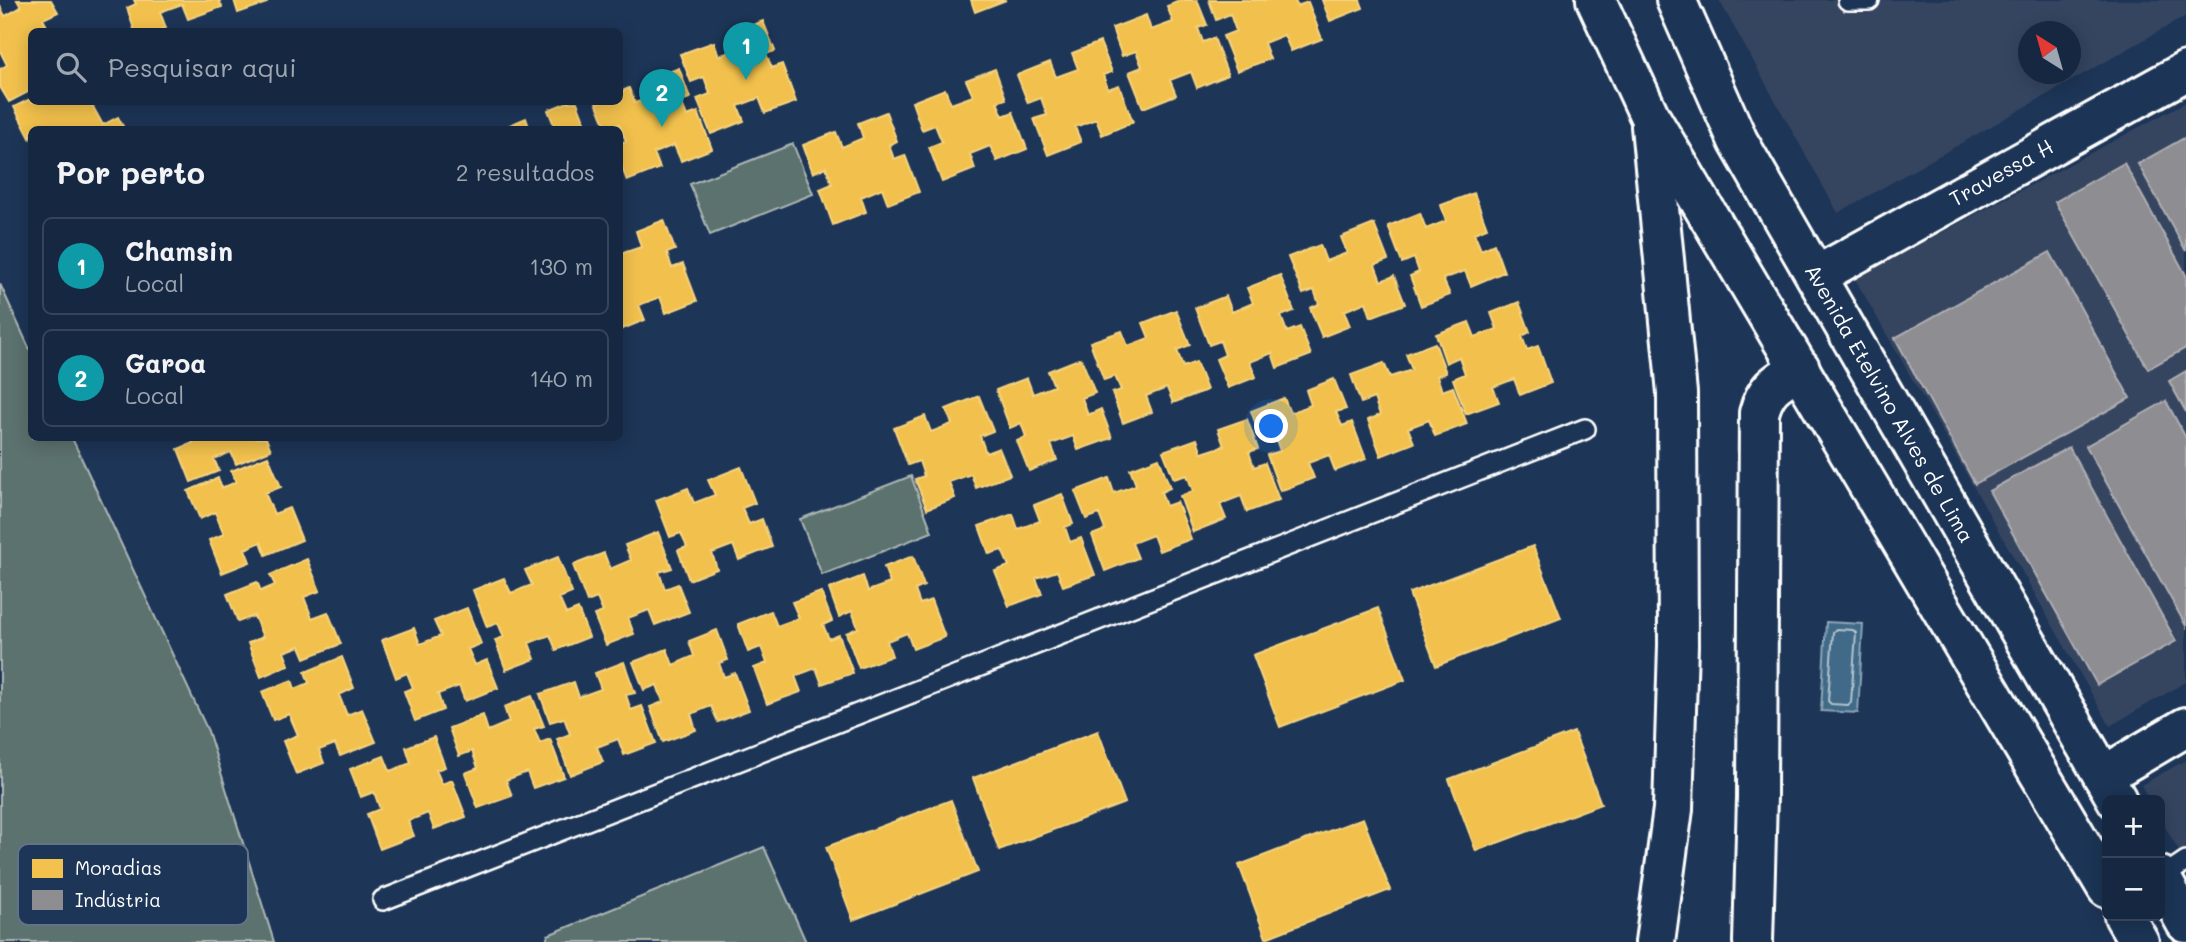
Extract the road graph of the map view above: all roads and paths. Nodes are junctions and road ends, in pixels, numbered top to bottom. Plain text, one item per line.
1 (1596, 0) edge
2 (1676, 0) edge
3 (1848, 0) edge
4 (1869, 0) edge
5 (2186, 71) edge
6 (1650, 117) junction
7 (1816, 276) junction
8 (1800, 368) junction
9 (1586, 429) dead end
10 (2186, 727) edge
11 (2110, 788) edge
12 (2186, 861) edge
13 (2165, 874) edge
14 (2102, 880) edge
15 (2165, 886) edge
16 (383, 900) dead end
17 (2127, 921) edge
18 (2186, 923) edge
19 (1655, 942) edge
20 (1753, 942) edge
21 (2139, 942) edge

1 - 6 main road
2 - 7 main road, Avenida Etelvino Alves de Lima
3 - 4 lane
5 - 7 main road, Travessa H
6 - 8 main road
6 - 19 main road
7 - 11 main road, Avenida Etelvino Alves de Lima
8 - 14 main road
8 - 20 main road
9 - 16 lane
10 - 11 main road
12 - 13 lane
15 - 18 main road
17 - 21 main road

